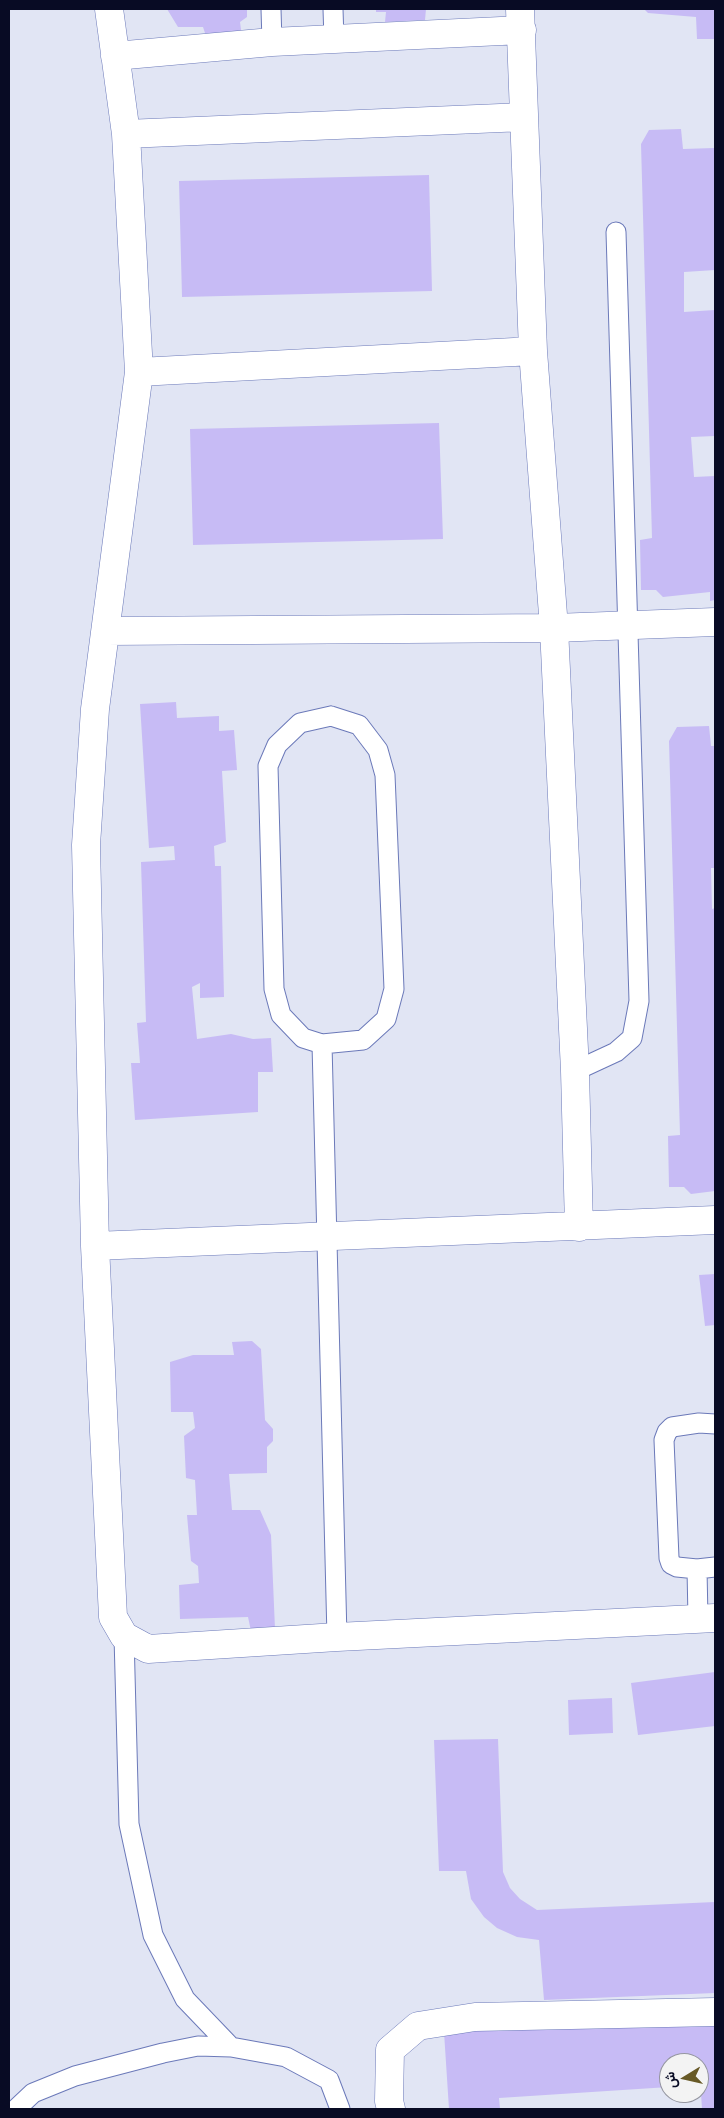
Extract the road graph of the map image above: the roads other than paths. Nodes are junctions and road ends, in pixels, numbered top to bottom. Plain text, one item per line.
1 (109, 9) edge
2 (271, 9) edge
3 (333, 9) edge
4 (521, 19) edge
5 (334, 40) junction
6 (272, 42) junction
7 (115, 56) junction
8 (524, 117) junction
9 (126, 134) junction
10 (616, 232) dead end
11 (533, 351) junction
12 (139, 372) junction
13 (715, 622) edge
14 (629, 626) junction
15 (554, 628) junction
16 (106, 631) junction
17 (322, 1044) junction
18 (575, 1071) junction
19 (715, 1220) edge
20 (579, 1227) junction
21 (327, 1236) junction
22 (95, 1246) junction
23 (715, 1424) edge
24 (706, 1568) edge
25 (707, 1618) edge
26 (124, 1636) junction
27 (337, 1637) junction
28 (715, 2012) edge
29 (231, 2047) junction
30 (16, 2109) edge
31 (340, 2109) edge
32 (391, 2109) edge

1 - 7 street
2 - 6 lane
3 - 5 lane
4 - 5 street
4 - 8 street
5 - 6 street
6 - 7 street
7 - 9 street
8 - 9 street
8 - 11 street
9 - 12 street
10 - 14 lane
11 - 12 street
11 - 15 street
12 - 16 street
13 - 14 street
14 - 15 street
14 - 18 lane
15 - 16 street
15 - 18 street
16 - 22 street
17 - 17 lane
17 - 21 lane
18 - 20 street
19 - 20 street
20 - 21 street
21 - 22 street
21 - 27 lane
22 - 26 street
23 - 24 lane
24 - 25 lane
25 - 27 street
26 - 27 street
26 - 29 lane
28 - 32 street
29 - 30 lane
29 - 31 lane

